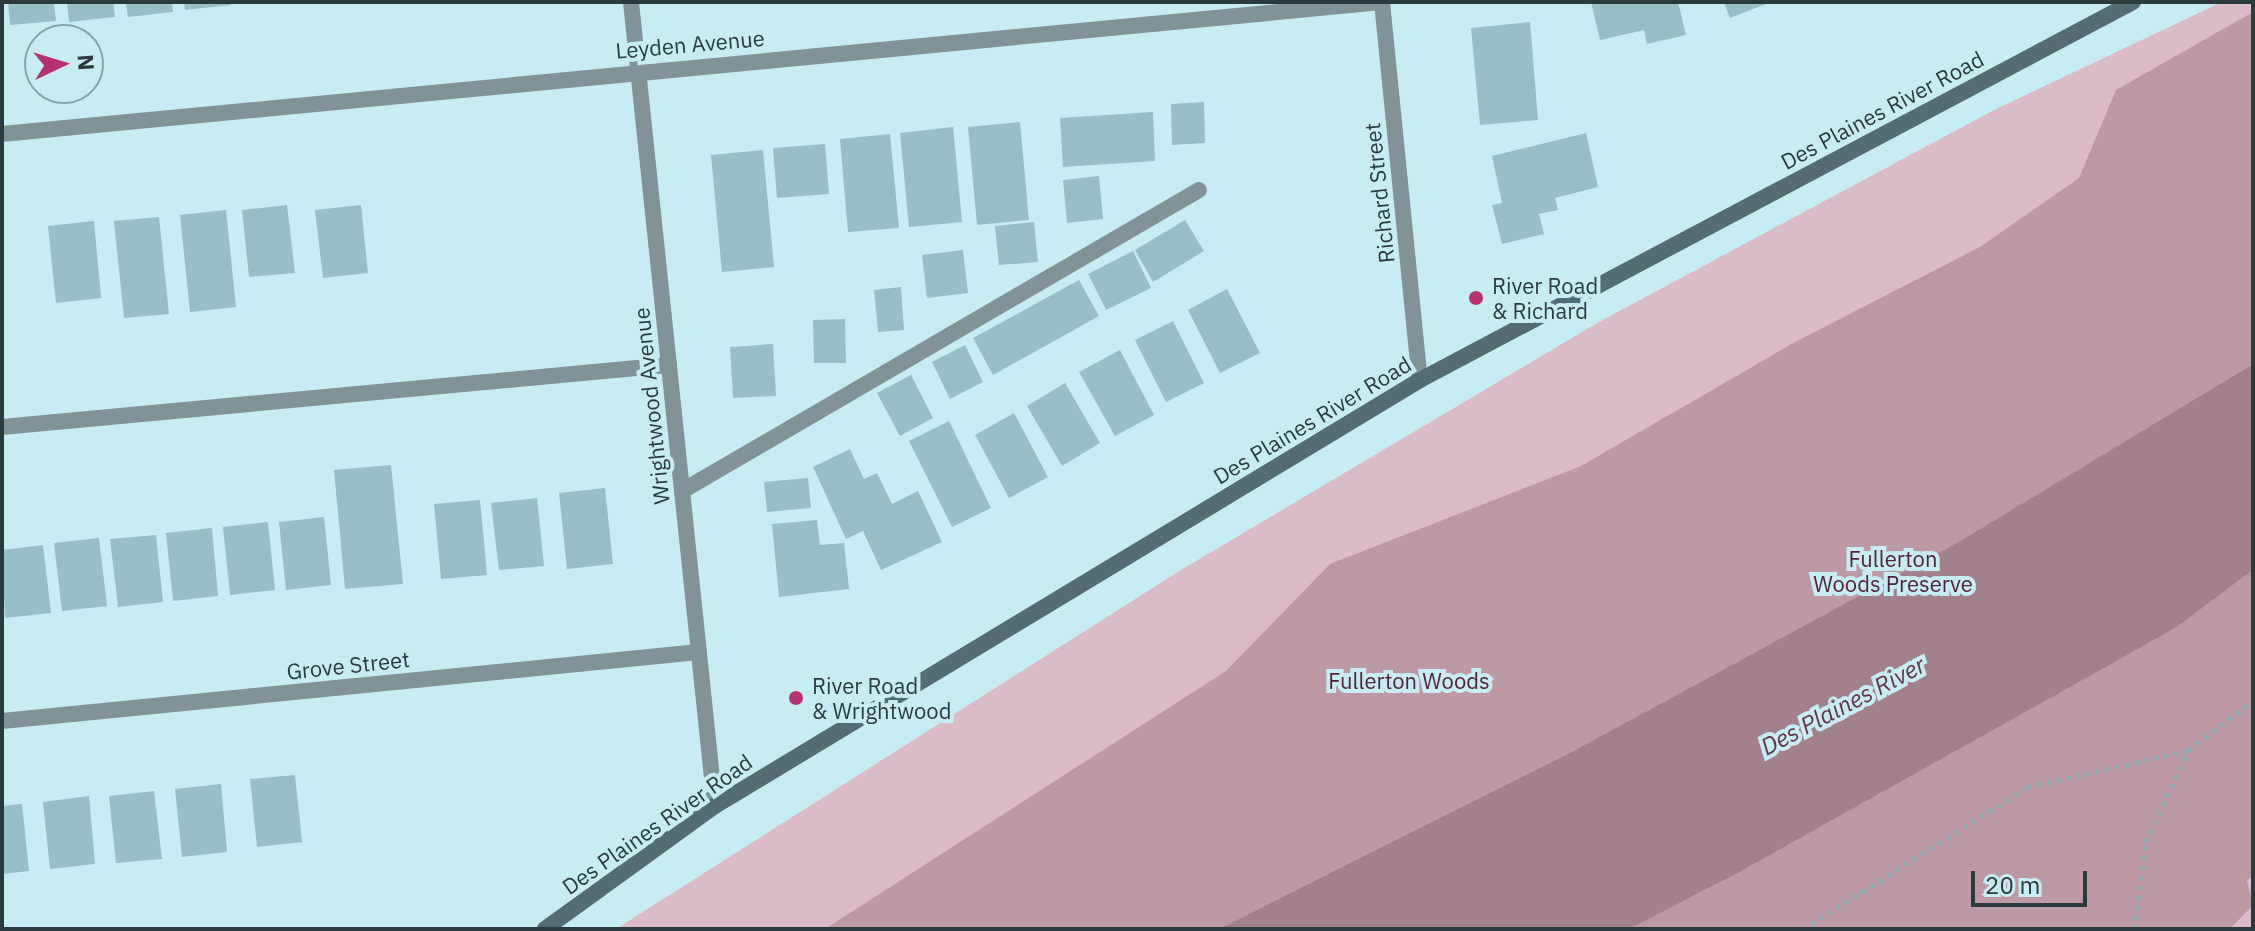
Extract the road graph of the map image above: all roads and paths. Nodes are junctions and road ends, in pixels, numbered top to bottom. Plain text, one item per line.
1 (631, 2) edge
2 (1382, 2) edge
3 (2133, 2) edge
4 (638, 71) junction
5 (2, 134) edge
6 (1199, 190) dead end
7 (669, 365) junction
8 (1420, 380) junction
9 (2, 427) edge
10 (682, 491) junction
11 (699, 652) junction
12 (2253, 701) edge
13 (2, 721) edge
14 (2189, 750) junction
15 (715, 806) junction
16 (545, 929) edge
17 (1803, 929) edge
18 (2135, 929) edge

1 - 4 street, Wrightwood Avenue
2 - 4 street, Leyden Avenue
2 - 8 street, Richard Street
3 - 8 main road, Des Plaines River Road
4 - 5 street, Leyden Avenue
4 - 7 street, Wrightwood Avenue
6 - 10 street
7 - 9 street
7 - 10 street, Wrightwood Avenue
8 - 15 main road, Des Plaines River Road
10 - 11 street, Wrightwood Avenue
11 - 13 street, Grove Street
11 - 15 street, Wrightwood Avenue
12 - 14 path
14 - 17 path
14 - 18 path
15 - 16 main road, Des Plaines River Road

